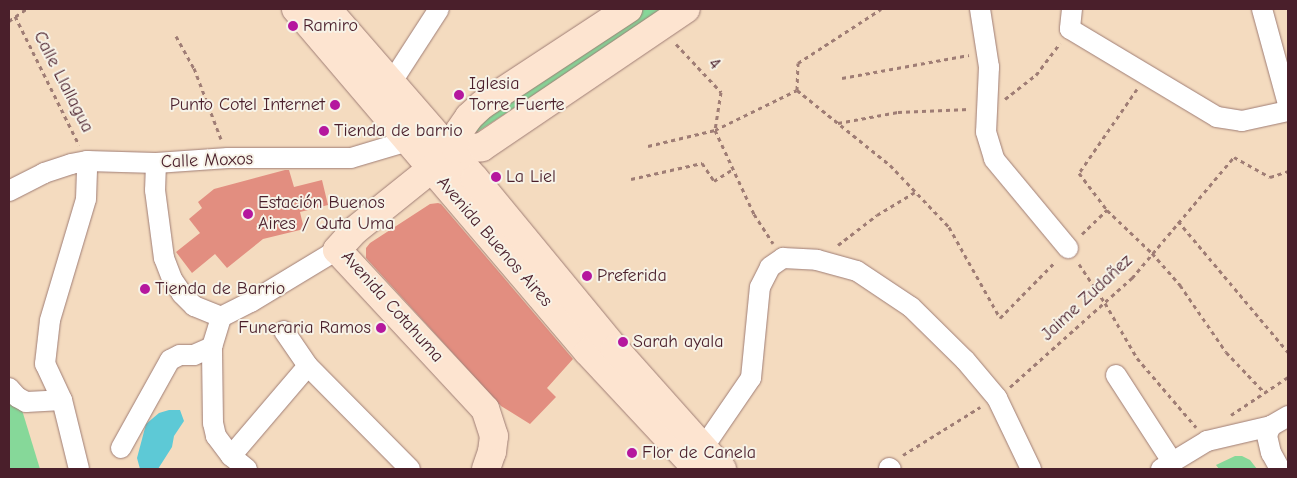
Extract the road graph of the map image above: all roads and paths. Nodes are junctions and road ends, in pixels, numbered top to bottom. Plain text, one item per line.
1 (26, 9) edge
2 (296, 9) edge
3 (327, 9) edge
4 (440, 9) edge
5 (628, 9) edge
6 (686, 9) edge
7 (881, 9) edge
8 (980, 9) edge
9 (1072, 9) edge
10 (1262, 9) edge
11 (15, 16) junction
12 (9, 21) edge
13 (660, 27) junction
14 (1070, 29) junction
15 (176, 36) dead end
16 (987, 52) junction
17 (1147, 75) junction
18 (842, 78) dead end
19 (798, 90) junction
20 (384, 93) junction
21 (1288, 104) edge
22 (987, 109) junction
23 (1288, 111) edge
24 (838, 123) junction
25 (714, 130) junction
26 (408, 142) junction
27 (648, 146) dead end
28 (446, 157) junction
29 (228, 158) junction
30 (87, 161) junction
31 (156, 163) junction
32 (733, 169) junction
33 (1288, 171) edge
34 (630, 179) dead end
35 (9, 190) edge
36 (915, 192) junction
37 (1107, 210) junction
38 (1178, 221) junction
39 (1068, 248) junction
40 (337, 250) junction
41 (1152, 253) junction
42 (783, 258) junction
43 (817, 260) junction
44 (1105, 303) junction
45 (220, 317) junction
46 (284, 331) dead end
47 (212, 347) junction
48 (1288, 352) edge
49 (308, 366) junction
50 (1116, 375) dead end
51 (1288, 377) edge
52 (9, 388) edge
53 (1264, 392) junction
54 (997, 398) junction
55 (62, 400) junction
56 (1225, 419) dead end
57 (1280, 421) edge
58 (1207, 441) junction
59 (121, 448) dead end
60 (230, 456) junction
61 (700, 459) edge
62 (1167, 466) edge
63 (403, 467) edge
64 (890, 468) edge
65 (80, 469) edge
66 (247, 469) edge
67 (486, 469) edge
68 (722, 469) edge
69 (1031, 469) edge
70 (1280, 469) edge

1 - 11 path
2 - 20 main road, Avenida Buenos Aires
3 - 20 main road, Avenida Buenos Aires
4 - 20 street
5 - 28 main road
6 - 13 main road
7 - 19 path
8 - 16 street
9 - 14 street
10 - 21 street
11 - 12 path
11 - 30 path, Calle Llallagua
13 - 25 path, 4
13 - 28 main road
14 - 17 street
14 - 22 path
15 - 29 path
16 - 18 path
16 - 22 street
17 - 23 street
17 - 37 path
19 - 24 path
19 - 25 path
20 - 26 main road, Avenida Buenos Aires
20 - 28 main road, Avenida Buenos Aires
22 - 24 path
22 - 39 street
24 - 36 path
25 - 27 path
25 - 32 path
26 - 28 main road, Avenida Buenos Aires
26 - 29 street, Calle Moxos
28 - 40 main road, Avenida Cotahuma
28 - 61 main road, Avenida Buenos Aires
29 - 31 street, Calle Moxos
30 - 31 street, Calle Moxos
30 - 35 street, Calle Moxos
30 - 55 street
31 - 45 street
32 - 34 path
32 - 42 path
33 - 38 path, Jaime Zudañez
36 - 39 path
36 - 43 path
37 - 39 path
37 - 41 path
38 - 41 path, Jaime Zudañez
38 - 48 path
39 - 44 path
40 - 45 street
40 - 67 main road, Avenida Cotahuma
41 - 44 path, Jaime Zudañez
41 - 53 path
42 - 43 street
42 - 61 street
43 - 54 street
44 - 54 path, Jaime Zudañez
44 - 58 path
45 - 47 street
46 - 49 street
47 - 59 street
47 - 60 street
49 - 60 street
49 - 63 street
50 - 62 street
51 - 53 path
52 - 55 street
53 - 56 path
54 - 64 path, Jaime Zudañez
54 - 69 street
55 - 65 street
57 - 58 street
57 - 70 street
58 - 62 street
60 - 66 street
61 - 68 main road, Avenida Buenos Aires

